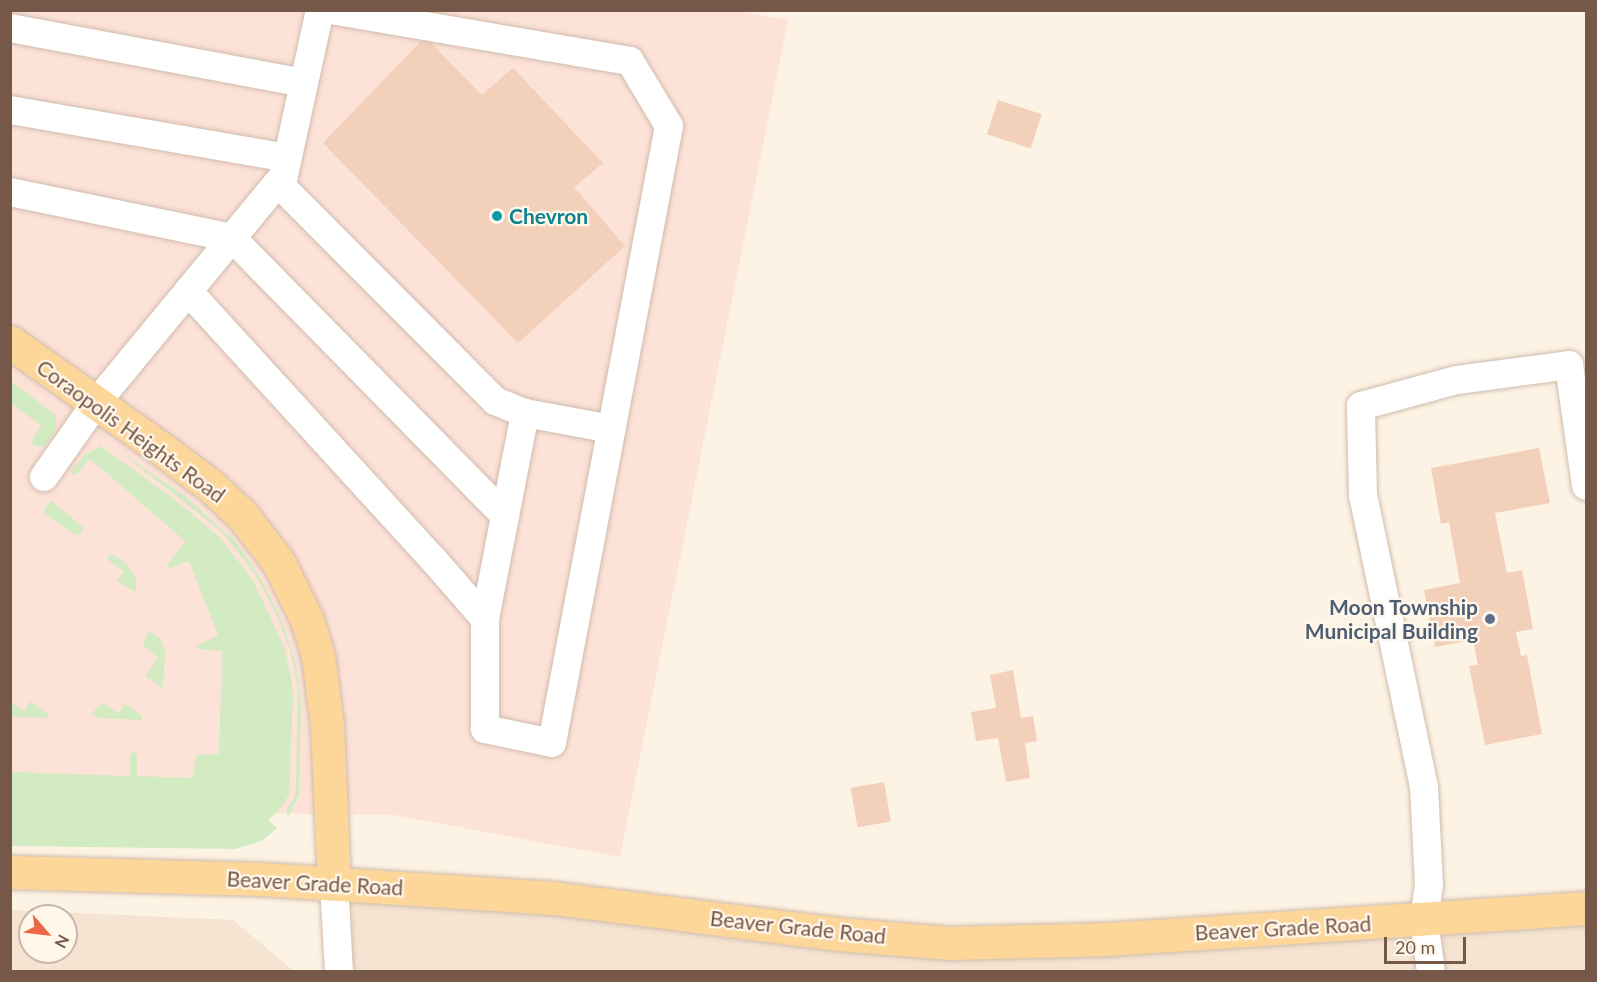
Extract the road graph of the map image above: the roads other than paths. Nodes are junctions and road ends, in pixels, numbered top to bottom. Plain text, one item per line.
1 (320, 10) edge
2 (331, 10) edge
3 (10, 28) edge
4 (304, 84) junction
5 (10, 110) edge
6 (283, 170) junction
7 (10, 192) edge
8 (232, 238) junction
9 (188, 291) junction
10 (10, 342) edge
11 (1578, 363) edge
12 (96, 403) junction
13 (525, 413) junction
14 (612, 429) junction
15 (44, 477) dead end
16 (1587, 486) edge
17 (505, 516) junction
18 (485, 619) junction
19 (10, 872) edge
20 (334, 883) junction
21 (1587, 908) edge
22 (1424, 920) junction
23 (339, 972) edge
24 (1431, 972) edge

1 - 4 street
2 - 14 street
3 - 4 street
4 - 6 street
5 - 6 street
6 - 8 street
6 - 13 street
7 - 8 street
8 - 9 street
8 - 17 street
9 - 12 street
9 - 18 street
10 - 12 main road, Coraopolis Heights Road
11 - 16 street
11 - 22 street
12 - 15 street
12 - 20 main road, Coraopolis Heights Road
13 - 14 street
13 - 17 street
14 - 18 street
17 - 18 street
19 - 20 main road, Beaver Grade Road
20 - 22 main road, Beaver Grade Road
20 - 23 street, Coraopolis Heights Road
21 - 22 main road, Beaver Grade Road
22 - 24 street

